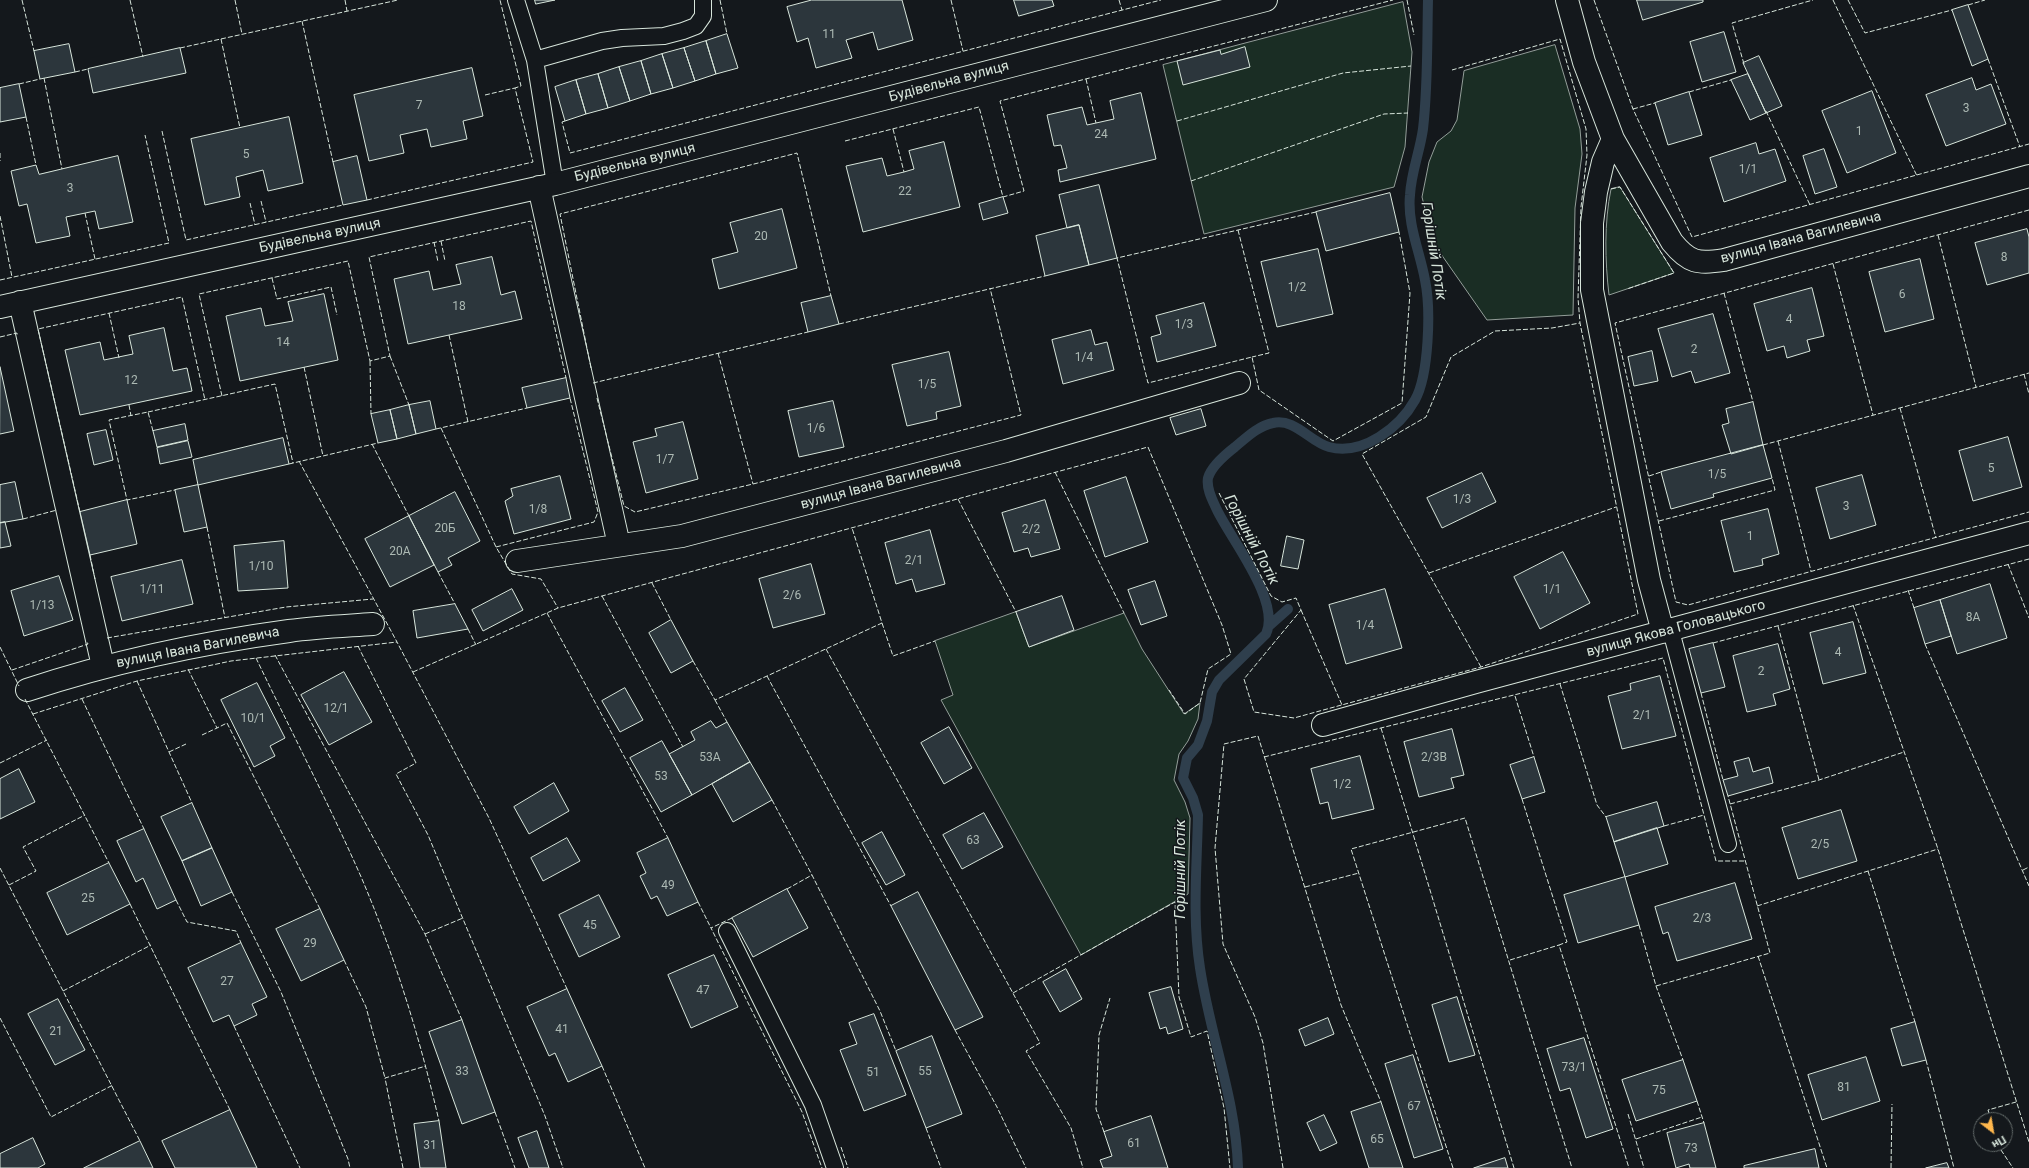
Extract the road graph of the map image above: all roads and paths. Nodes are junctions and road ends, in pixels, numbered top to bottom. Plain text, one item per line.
1 (516, 0) edge
2 (702, 0) edge
3 (1266, 0) edge
4 (1567, 0) edge
5 (535, 60) junction
6 (1613, 139) junction
7 (2029, 176) edge
8 (547, 186) junction
9 (10, 305) edge
10 (1239, 382) dead end
11 (2029, 533) edge
12 (619, 545) junction
13 (517, 561) dead end
14 (373, 624) dead end
15 (1667, 631) junction
16 (104, 666) junction
17 (27, 690) dead end
18 (1323, 725) dead end
19 (1728, 844) dead end
20 (727, 931) dead end
21 (835, 1168) edge

1 - 5 lane
2 - 5 lane
3 - 8 street, Будівельна вулиця
4 - 6 street, вулиця Івана Вагилевича
5 - 8 lane
6 - 7 street, вулиця Івана Вагилевича
6 - 15 street
8 - 9 street, Будівельна вулиця
8 - 12 street
9 - 16 street
10 - 12 street, вулиця Івана Вагилевича
11 - 15 street, вулиця Якова Головацького
12 - 13 street, вулиця Івана Вагилевича
14 - 16 street, вулиця Івана Вагилевича
15 - 18 street, вулиця Якова Головацького
15 - 19 lane
16 - 17 street, вулиця Івана Вагилевича
20 - 21 lane

